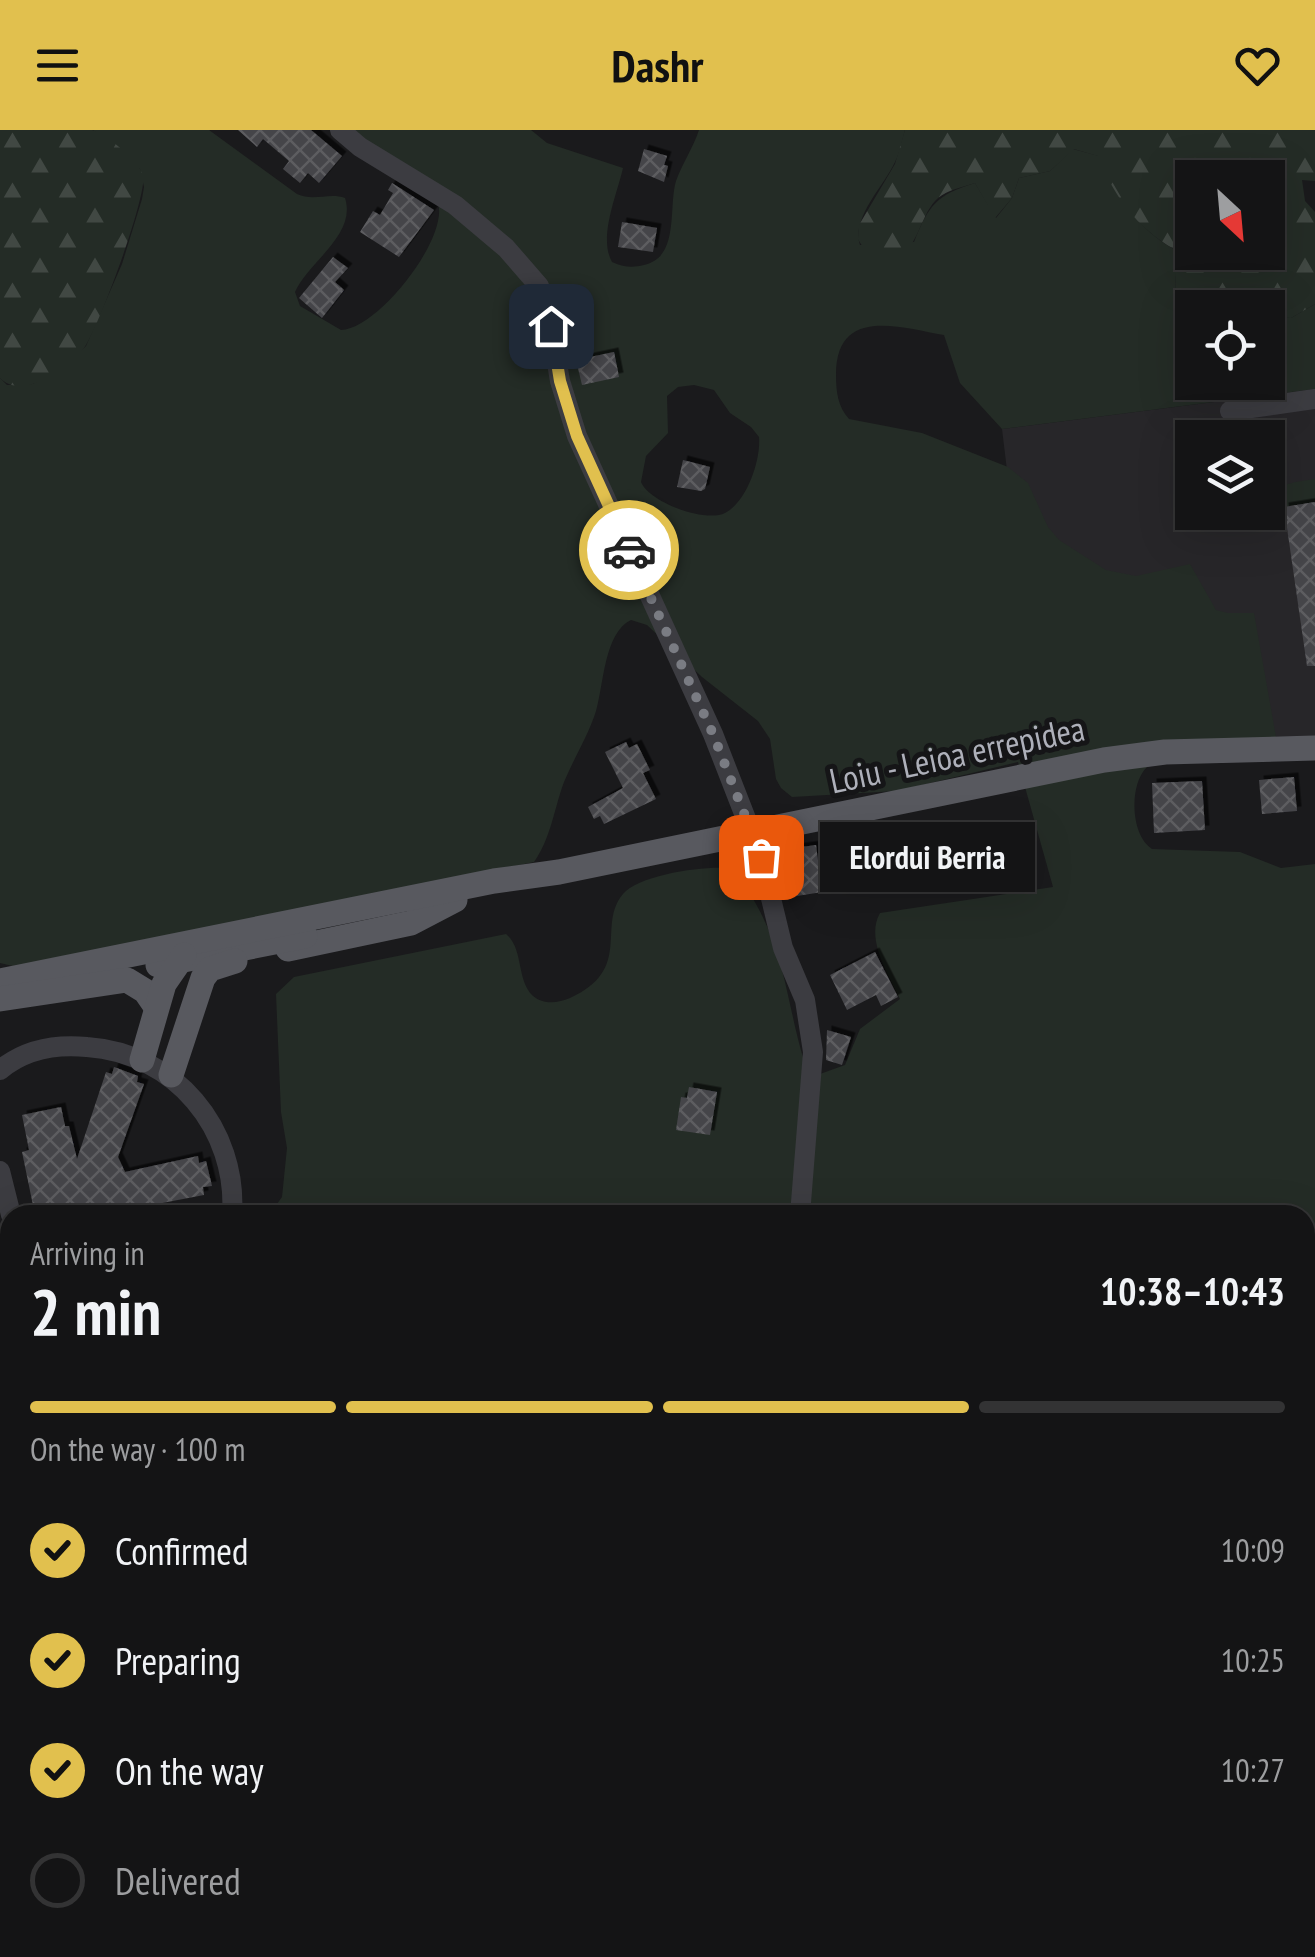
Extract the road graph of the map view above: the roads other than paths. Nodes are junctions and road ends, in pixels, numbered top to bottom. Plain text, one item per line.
1 (340, 130) edge
2 (1315, 399) edge
3 (1230, 411) dead end
4 (1315, 748) edge
5 (749, 833) junction
6 (559, 872) junction
7 (455, 900) junction
8 (352, 910) junction
9 (177, 962) junction
10 (0, 981) edge
11 (0, 990) edge
12 (0, 999) edge
13 (155, 1015) junction
14 (184, 1037) junction
15 (142, 1060) junction
16 (0, 1070) edge
17 (170, 1075) junction
18 (0, 1171) edge
19 (8, 1205) edge
20 (232, 1205) edge
21 (801, 1205) edge

1 - 5 street
2 - 3 street
4 - 5 main road, Loiu - Leioa errepidea
5 - 6 main road, Loiu - Leioa errepidea
5 - 21 street
6 - 7 main road, Loiu - Leioa errepidea
6 - 8 main road, Loiu - Leioa errepidea
7 - 9 main road, Loiu - Leioa errepidea
7 - 14 main road
8 - 9 main road
8 - 10 main road, Loiu - Leioa errepidea
9 - 11 main road, Loiu - Leioa errepidea
9 - 13 main road
12 - 13 main road
13 - 14 main road
13 - 15 main road
14 - 17 main road
15 - 16 street
15 - 17 street
17 - 20 street
18 - 19 street

